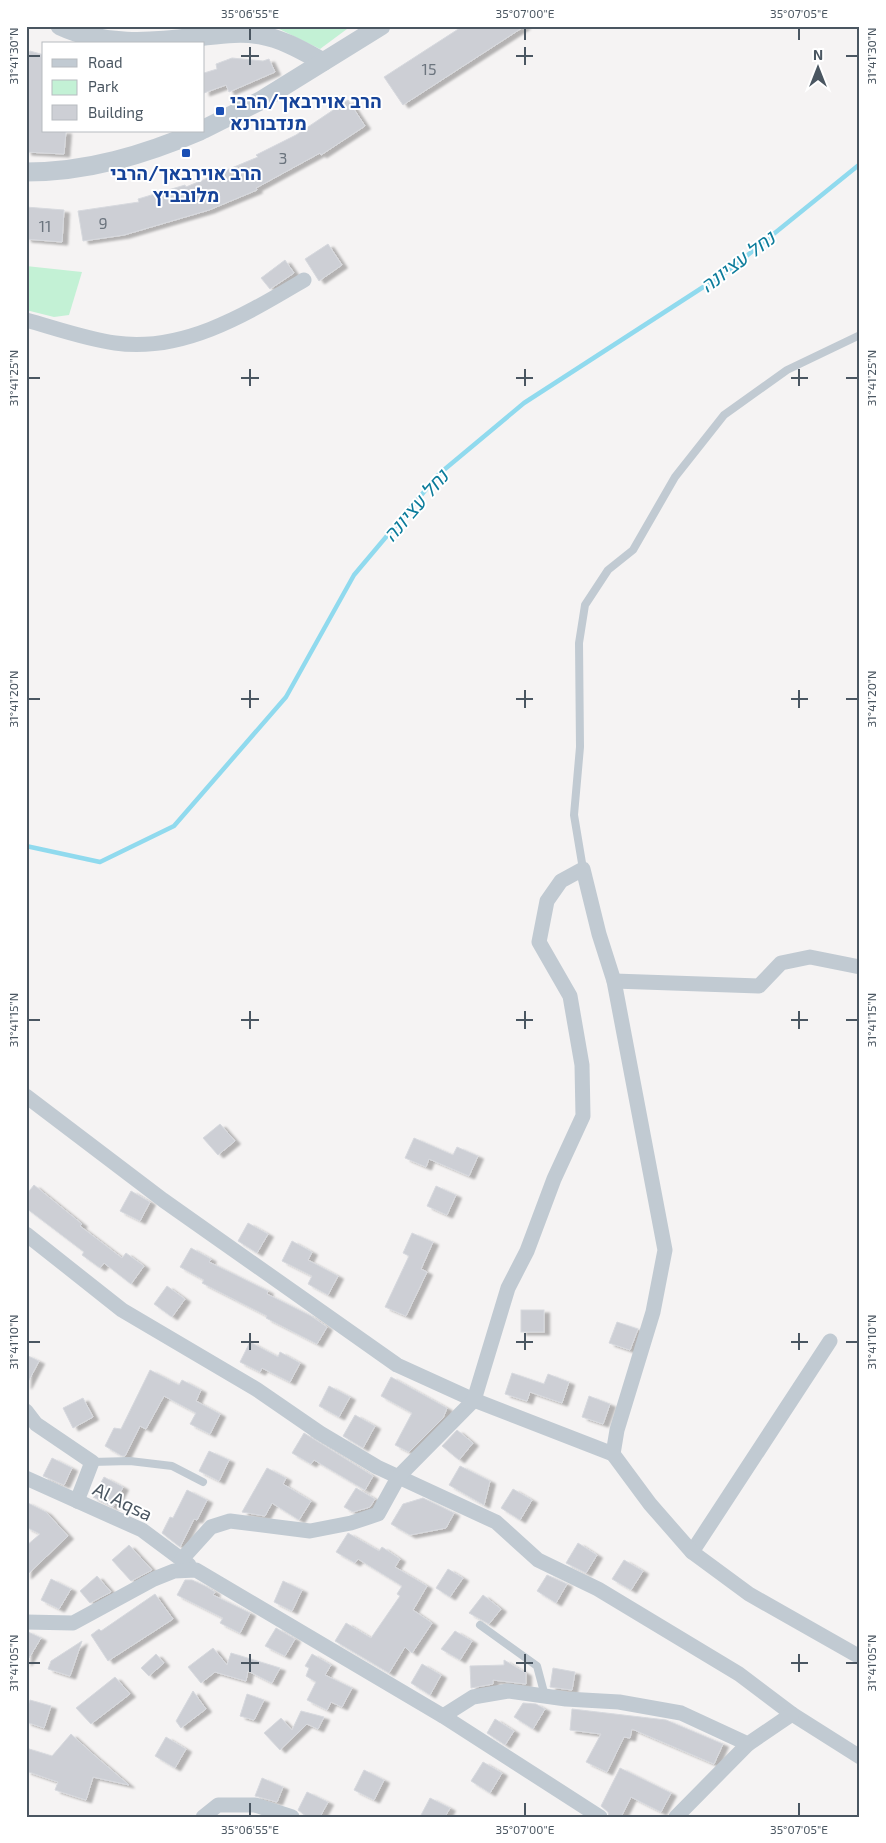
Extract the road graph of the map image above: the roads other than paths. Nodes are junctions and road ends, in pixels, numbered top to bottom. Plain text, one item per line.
1 (60, 26) edge
2 (381, 26) edge
3 (322, 62) junction
4 (205, 129) edge
5 (197, 132) edge
6 (26, 172) edge
7 (304, 280) dead end
8 (26, 320) edge
9 (860, 335) edge
10 (583, 869) junction
11 (860, 967) edge
12 (614, 981) junction
13 (26, 1096) edge
14 (26, 1234) edge
15 (830, 1341) dead end
16 (474, 1400) junction
17 (26, 1411) edge
18 (613, 1454) junction
19 (92, 1462) junction
20 (399, 1476) junction
21 (26, 1478) edge
22 (203, 1482) dead end
23 (77, 1501) junction
24 (692, 1552) junction
25 (182, 1559) junction
26 (196, 1570) junction
27 (26, 1622) edge
28 (480, 1624) dead end
29 (860, 1657) edge
30 (544, 1696) junction
31 (792, 1714) junction
32 (443, 1716) junction
33 (748, 1744) junction
34 (860, 1757) edge
35 (203, 1817) edge
36 (292, 1817) edge
37 (600, 1817) edge
38 (676, 1817) edge

1 - 3 street
2 - 3 street
3 - 4 street
5 - 6 street
7 - 8 street
9 - 10 lane
10 - 12 street
10 - 16 street
11 - 12 street
12 - 18 street
13 - 16 street
14 - 20 street
15 - 24 street
16 - 18 street
16 - 20 street
17 - 19 street
18 - 24 street
19 - 22 lane
19 - 23 street
20 - 25 street
20 - 31 street
21 - 23 street, Al Aqsa
23 - 25 street, Al Aqsa
24 - 29 street
25 - 26 street, Al Aqsa
26 - 27 street
26 - 32 street, Al Aqsa
28 - 30 lane
30 - 32 street
30 - 33 street
31 - 33 street
31 - 34 street
32 - 37 street, Al Aqsa
33 - 38 street
35 - 36 street

